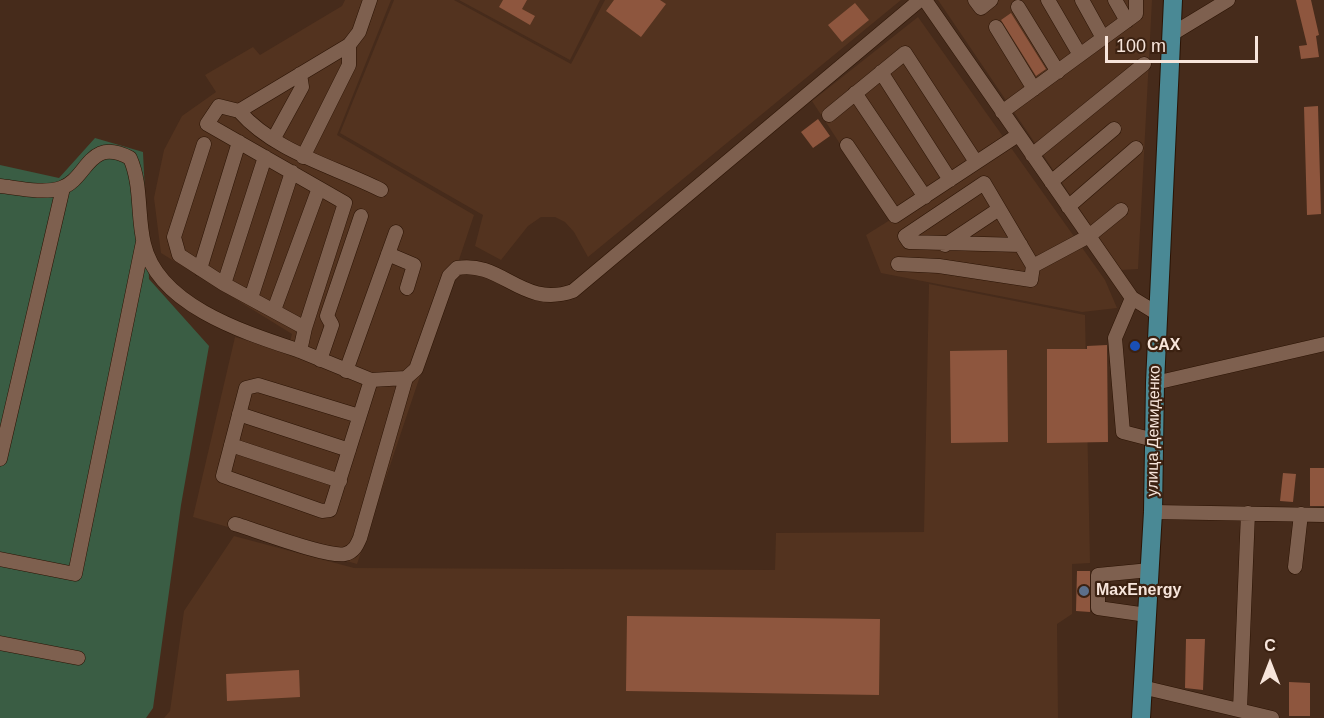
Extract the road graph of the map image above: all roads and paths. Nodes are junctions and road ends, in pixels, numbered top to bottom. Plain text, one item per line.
1 (370, 0) edge
2 (975, 0) edge
3 (991, 0) edge
4 (1048, 0) edge
5 (1082, 0) edge
6 (1115, 0) edge
7 (1136, 0) edge
8 (1173, 0) edge
9 (1228, 0) edge
10 (926, 1) edge
11 (1018, 7) dead end
12 (1127, 21) junction
13 (996, 27) dead end
14 (1172, 34) junction
15 (1103, 38) junction
16 (349, 45) junction
17 (1080, 55) junction
18 (1144, 64) dead end
19 (881, 72) junction
20 (1058, 72) junction
21 (300, 74) junction
22 (1034, 89) junction
23 (855, 93) junction
24 (239, 111) junction
25 (1002, 112) junction
26 (829, 115) dead end
27 (1114, 129) dead end
28 (1018, 135) junction
29 (274, 138) junction
30 (239, 142) junction
31 (204, 144) dead end
32 (847, 145) dead end
33 (1136, 148) dead end
34 (1032, 155) junction
35 (265, 157) junction
36 (303, 157) junction
37 (976, 162) junction
38 (292, 172) junction
39 (950, 180) junction
40 (1051, 182) junction
41 (0, 186) edge
42 (63, 188) junction
43 (319, 188) junction
44 (381, 190) dead end
45 (925, 197) junction
46 (1068, 207) junction
47 (999, 209) junction
48 (1121, 210) dead end
49 (361, 216) dead end
50 (396, 232) dead end
51 (1089, 236) junction
52 (143, 239) junction
53 (945, 245) junction
54 (1021, 245) junction
55 (388, 254) junction
56 (898, 264) dead end
57 (1034, 266) junction
58 (200, 269) junction
59 (225, 284) junction
60 (406, 288) dead end
61 (251, 298) junction
62 (1132, 298) junction
63 (274, 310) junction
64 (1158, 314) junction
65 (305, 328) junction
66 (1324, 344) edge
67 (300, 351) junction
68 (320, 360) junction
69 (346, 371) junction
70 (406, 378) junction
71 (370, 380) junction
72 (1155, 383) junction
73 (239, 414) junction
74 (359, 416) junction
75 (1154, 440) junction
76 (231, 445) junction
77 (349, 450) junction
78 (0, 459) edge
79 (340, 481) junction
80 (1153, 512) junction
81 (1248, 513) junction
82 (1301, 514) junction
83 (1324, 514) edge
84 (235, 524) dead end
85 (0, 559) edge
86 (1294, 567) dead end
87 (1150, 570) junction
88 (1147, 615) junction
89 (0, 643) edge
90 (78, 658) dead end
91 (1142, 687) junction
92 (1240, 709) junction
93 (1141, 718) edge
94 (1272, 718) edge

1 - 16 street
2 - 3 street
4 - 17 street
5 - 15 street
6 - 12 street
7 - 12 street
8 - 14 main road, улица Демиденко
9 - 14 street
10 - 25 street
10 - 70 street
11 - 20 street
12 - 15 street
13 - 22 street
14 - 64 main road, улица Демиденко
15 - 17 street
16 - 21 street
16 - 36 street
17 - 20 street
18 - 34 street
19 - 23 street
19 - 37 street
19 - 39 street
20 - 22 street
21 - 24 street
21 - 29 street
22 - 25 street
23 - 26 street
23 - 45 street
24 - 29 street
24 - 30 street
25 - 28 street
27 - 40 street
28 - 34 street
28 - 37 street
29 - 36 street
30 - 35 street
30 - 58 street
31 - 58 street
32 - 45 street
33 - 46 street
34 - 40 street
35 - 38 street
35 - 59 street
36 - 44 street
37 - 39 street
38 - 43 street
38 - 61 street
39 - 45 street
40 - 46 street
41 - 42 street
42 - 52 street
42 - 78 street
43 - 63 street
43 - 65 street
46 - 51 street
47 - 53 street
47 - 53 street
47 - 54 street
48 - 51 street
49 - 68 street
50 - 55 street
51 - 57 street
51 - 62 street
52 - 67 street
52 - 85 street
53 - 54 street
54 - 57 street
55 - 60 street
55 - 69 street
56 - 57 street
58 - 59 street
59 - 61 street
61 - 63 street
62 - 64 street
62 - 75 street
63 - 65 street
64 - 72 main road, улица Демиденко
65 - 67 street
66 - 72 street
67 - 68 street
68 - 69 street
69 - 71 street
70 - 71 street
70 - 84 street
71 - 74 street
72 - 75 main road, улица Демиденко
73 - 74 street
73 - 76 street
73 - 77 street
74 - 77 street
75 - 80 main road, улица Демиденко
76 - 79 street
76 - 79 street
77 - 79 street
80 - 81 street
80 - 87 main road, улица Демиденко
81 - 82 street
81 - 92 street
82 - 83 street
82 - 86 street
87 - 88 main road, улица Демиденко
87 - 88 street
88 - 91 main road, улица Демиденко
89 - 90 street
91 - 92 street
91 - 93 main road, улица Демиденко
92 - 94 street

